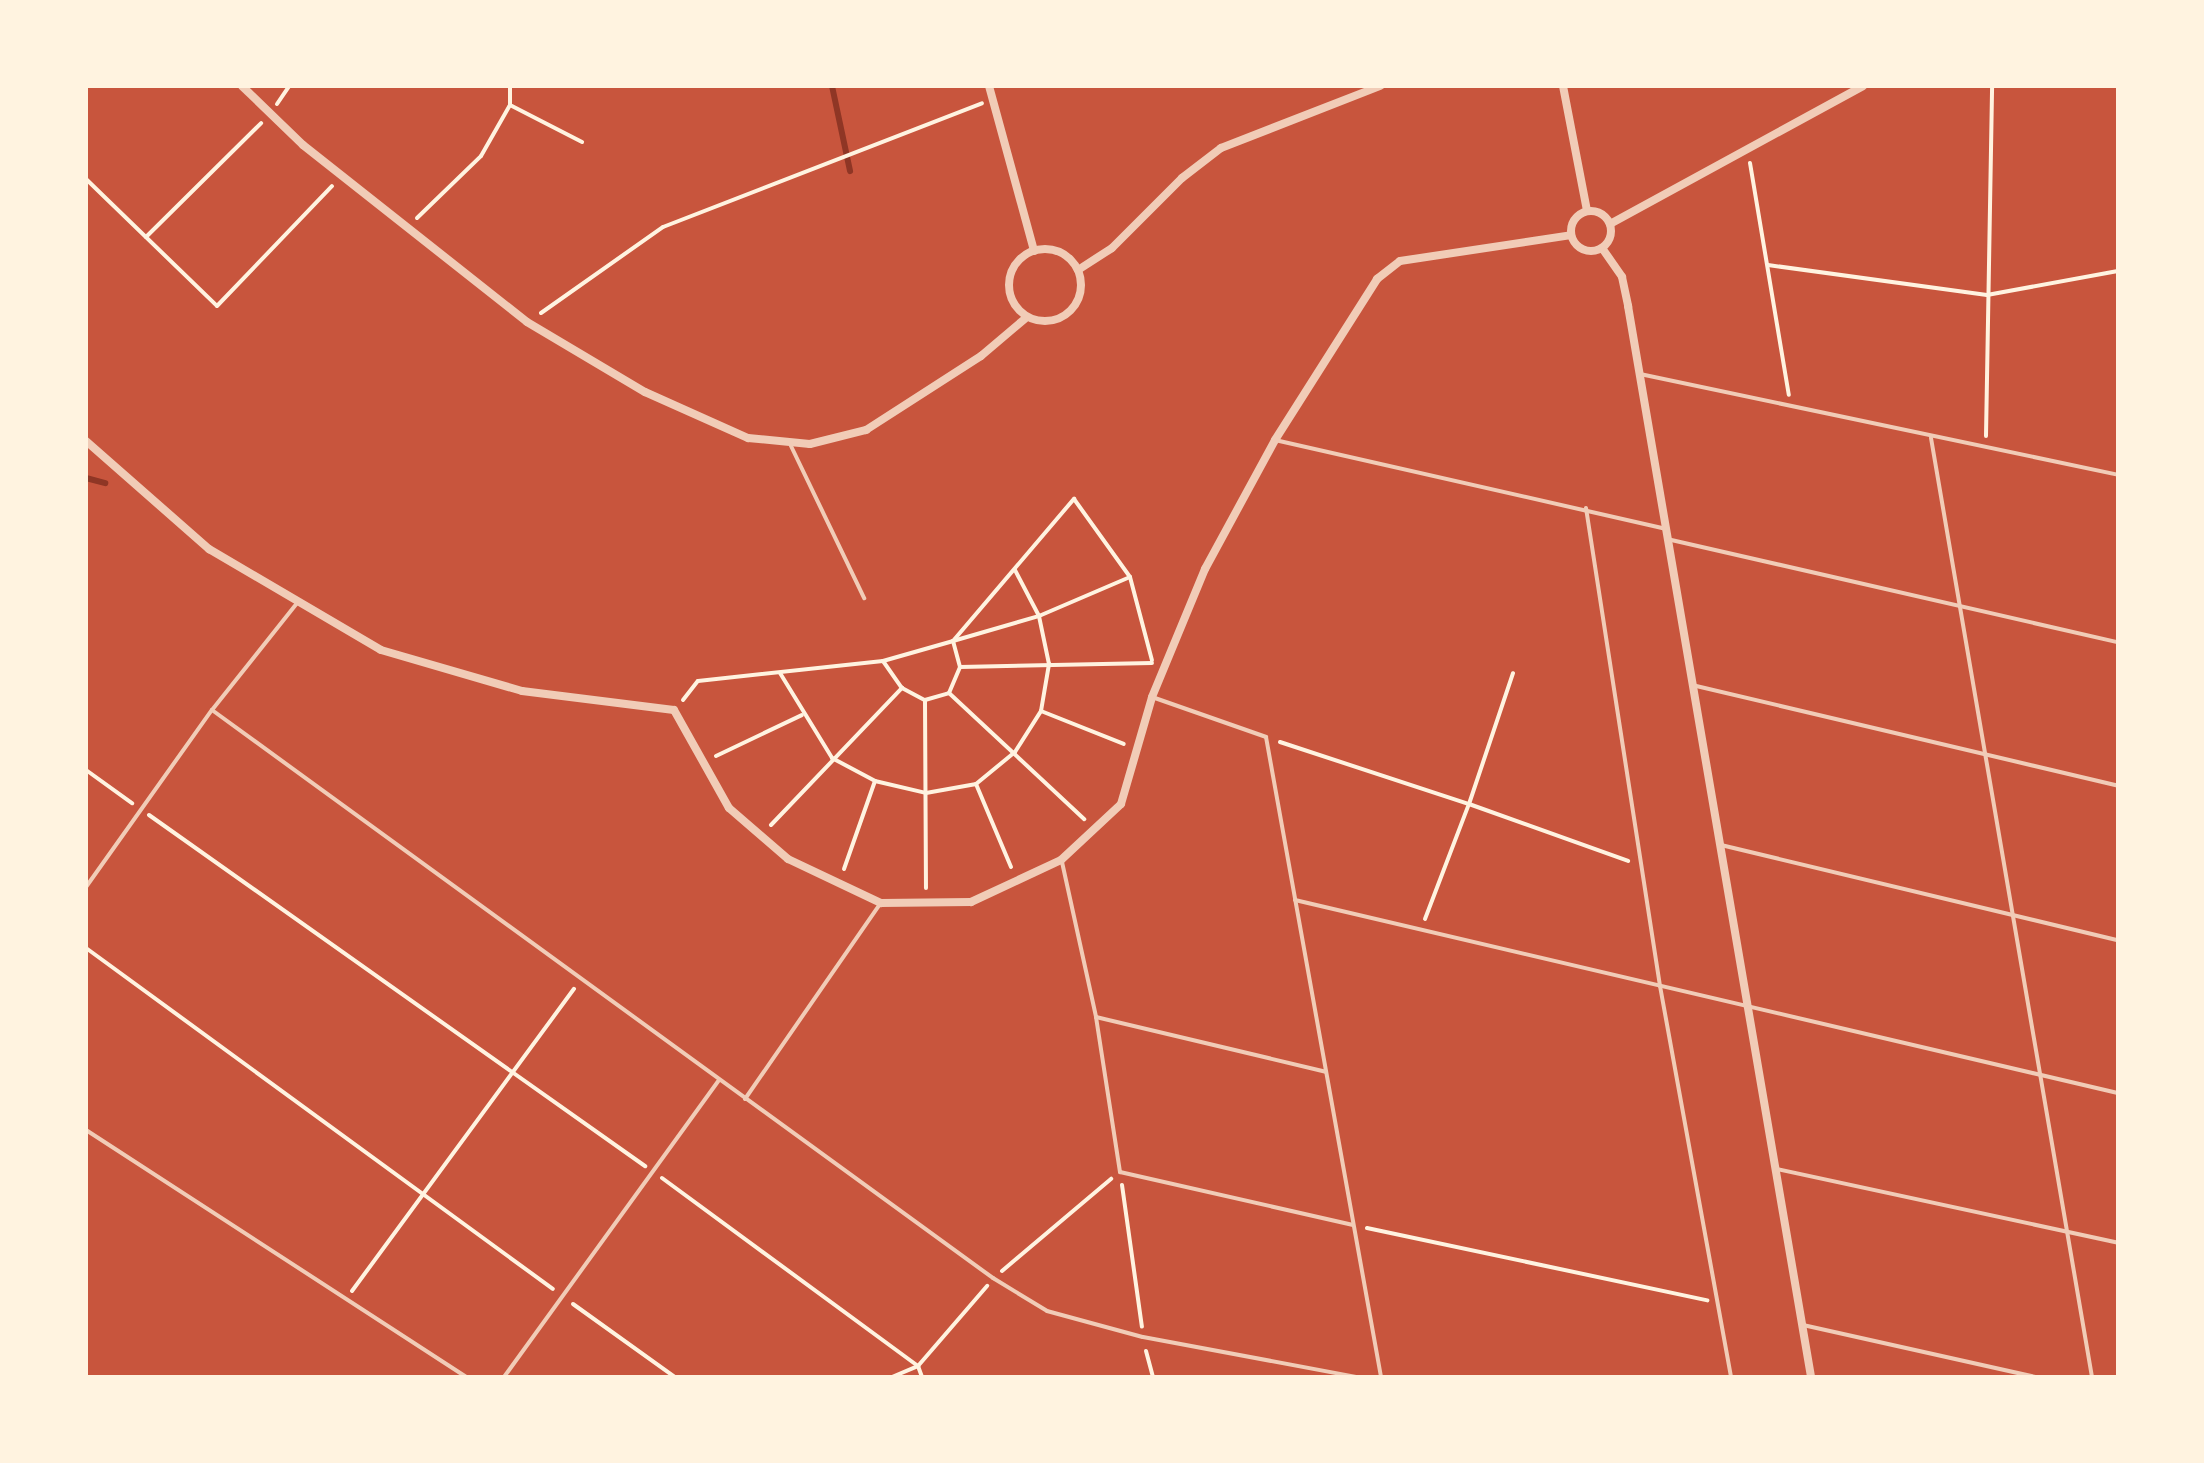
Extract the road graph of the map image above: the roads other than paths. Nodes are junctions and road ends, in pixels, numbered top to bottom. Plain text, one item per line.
1 (242, 86) edge
2 (989, 86) edge
3 (1380, 86) edge
4 (1563, 86) edge
5 (1863, 86) edge
6 (1587, 211) junction
7 (1610, 224) junction
8 (1571, 235) junction
9 (1602, 248) junction
10 (1034, 251) junction
11 (1078, 270) junction
12 (1027, 317) junction
13 (1640, 374) junction
14 (1931, 438) junction
15 (1275, 440) junction
16 (86, 441) edge
17 (791, 446) junction
18 (2118, 475) edge
19 (1586, 508) junction
20 (1663, 528) junction
21 (1665, 539) junction
22 (864, 598) dead end
23 (298, 602) junction
24 (1957, 604) junction
25 (2118, 642) edge
26 (1691, 684) junction
27 (1152, 697) junction
28 (212, 710) junction
29 (1983, 755) junction
30 (2118, 786) edge
31 (1719, 845) junction
32 (1061, 860) junction
33 (86, 887) edge
34 (1295, 900) junction
35 (881, 903) junction
36 (2010, 915) junction
37 (2118, 940) edge
38 (1660, 986) junction
39 (1747, 1007) junction
40 (1096, 1017) junction
41 (1326, 1072) junction
42 (2038, 1074) junction
43 (719, 1080) junction
44 (2118, 1093) edge
45 (745, 1099) junction
46 (86, 1130) edge
47 (1775, 1168) junction
48 (1353, 1225) junction
49 (2066, 1230) junction
50 (2118, 1243) edge
51 (1803, 1325) junction
52 (466, 1377) edge
53 (504, 1377) edge
54 (1357, 1377) edge
55 (1381, 1377) edge
56 (1731, 1377) edge
57 (1811, 1377) edge
58 (2035, 1377) edge
59 (2092, 1377) edge

1 - 17 street
2 - 10 street
3 - 11 street
4 - 6 street
5 - 7 street
6 - 7 street
6 - 8 street
7 - 9 street
8 - 9 street
8 - 15 street
9 - 13 street
10 - 11 street
10 - 12 street
11 - 12 street
12 - 17 street
13 - 14 lane
13 - 20 street
14 - 18 lane
14 - 24 lane
15 - 19 lane
15 - 27 street
16 - 23 street
17 - 22 lane
19 - 20 lane
19 - 38 lane
20 - 21 street
21 - 24 lane
21 - 26 street
23 - 28 lane
23 - 35 street
24 - 25 lane
24 - 29 lane
26 - 29 lane
26 - 31 street
27 - 32 street
27 - 34 lane
28 - 33 lane
28 - 43 lane
29 - 30 lane
29 - 36 lane
31 - 36 lane
31 - 39 street
32 - 35 street
32 - 40 lane
34 - 38 lane
34 - 41 lane
35 - 45 lane
36 - 37 lane
36 - 42 lane
38 - 39 lane
38 - 56 lane
39 - 42 lane
39 - 47 street
40 - 41 lane
40 - 48 lane
41 - 48 lane
42 - 44 lane
42 - 49 lane
43 - 45 lane
43 - 53 lane
45 - 54 lane
46 - 52 lane
47 - 49 lane
47 - 51 street
48 - 55 lane
49 - 50 lane
49 - 59 lane
51 - 57 street
51 - 58 lane

